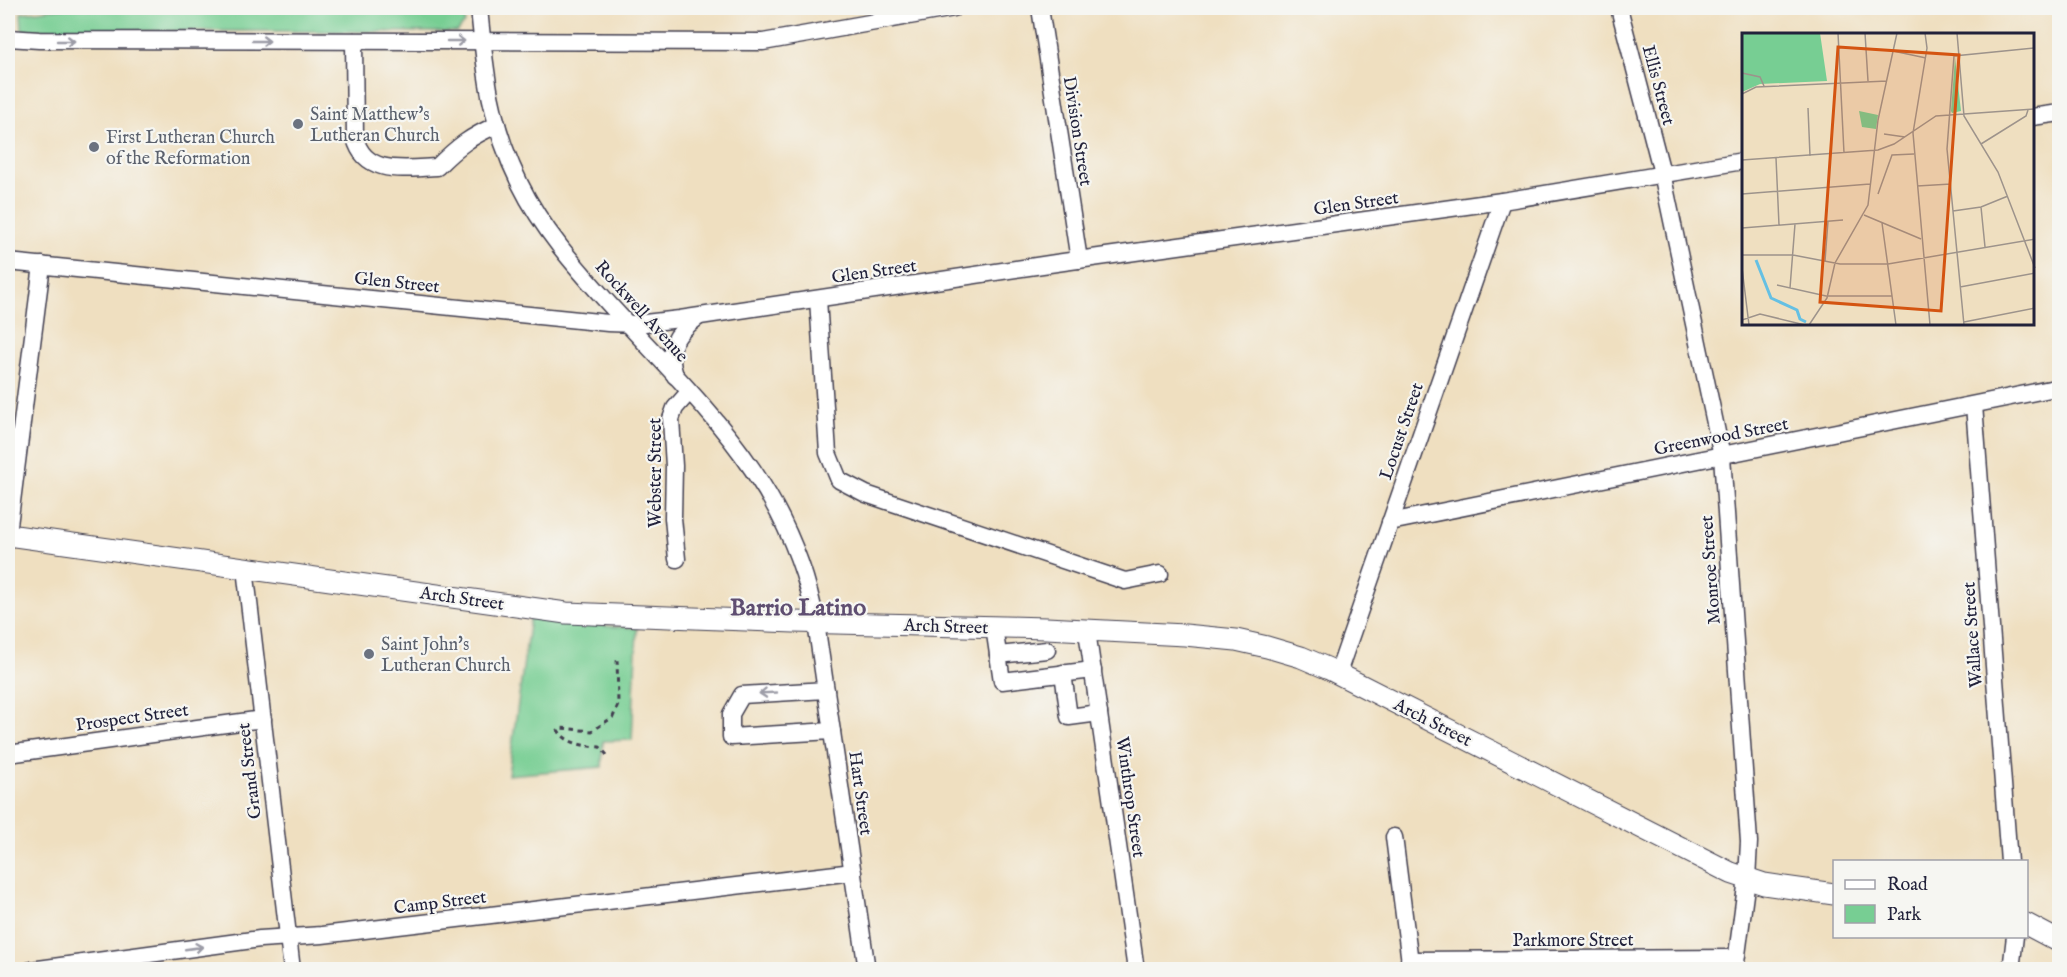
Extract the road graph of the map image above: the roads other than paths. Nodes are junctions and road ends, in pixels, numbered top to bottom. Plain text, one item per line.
1 (479, 8) edge
2 (954, 8) edge
3 (1040, 8) edge
4 (1619, 8) edge
5 (8, 38) edge
6 (354, 41) junction
7 (482, 41) junction
8 (2060, 113) edge
9 (2034, 117) edge
10 (496, 125) junction
11 (1742, 161) edge
12 (1662, 173) junction
13 (1502, 201) junction
14 (1079, 260) junction
15 (8, 262) edge
16 (42, 265) junction
17 (818, 299) junction
18 (698, 316) junction
19 (628, 324) junction
20 (676, 377) junction
21 (2060, 387) edge
22 (689, 392) junction
23 (1974, 405) junction
24 (1722, 456) junction
25 (1390, 522) junction
26 (8, 534) edge
27 (677, 559) dead end
28 (245, 568) junction
29 (1160, 574) dead end
30 (816, 623) junction
31 (994, 627) junction
32 (1046, 628) junction
33 (1087, 631) junction
34 (1047, 650) junction
35 (999, 655) junction
36 (1093, 670) junction
37 (1338, 673) junction
38 (1056, 674) junction
39 (826, 690) junction
40 (1099, 713) junction
41 (263, 718) junction
42 (832, 731) junction
43 (8, 754) edge
44 (1394, 837) dead end
45 (2009, 860) edge
46 (853, 872) junction
47 (1747, 879) junction
48 (1833, 894) edge
49 (2028, 925) edge
50 (289, 937) junction
51 (2015, 938) edge
52 (2060, 942) edge
53 (1736, 964) edge
54 (1410, 965) edge
55 (32, 969) edge
56 (292, 969) edge
57 (867, 969) edge
58 (1137, 969) edge
59 (2011, 969) edge

1 - 7 street, Rockwell Avenue
2 - 7 street
3 - 14 street, Division Street
4 - 12 street, Ellis Street
5 -> 6 street
6 -> 7 street
6 - 10 street
7 - 10 street, Rockwell Avenue
8 - 9 street
10 - 19 street, Rockwell Avenue
11 - 12 street, Glen Street
12 - 13 street, Glen Street
12 - 24 street, Monroe Street
13 - 14 street, Glen Street
13 - 25 street, Locust Street
14 - 17 street, Glen Street
15 - 16 street, Glen Street
16 - 19 street, Glen Street
16 - 26 street
17 - 18 street, Glen Street
17 - 29 street
18 - 19 street, Glen Street
18 - 20 street
19 - 20 street, Rockwell Avenue
20 - 22 street, Rockwell Avenue
21 - 23 street, Greenwood Street
22 - 27 street, Webster Street
22 - 30 street, Rockwell Avenue
23 - 24 street, Greenwood Street
23 - 45 street, Wallace Street
24 - 25 street, Greenwood Street
24 - 47 street, Monroe Street
25 - 37 street, Locust Street
26 - 28 main road, Arch Street
28 - 30 main road, Arch Street
28 - 41 street, Grand Street
30 - 31 main road, Arch Street
30 - 39 street, Hart Street
31 - 32 main road, Arch Street
31 - 35 street
32 - 33 main road, Arch Street
32 - 34 street
33 - 36 street, Winthrop Street
33 - 37 main road, Arch Street
34 - 35 street
34 - 38 street
35 - 38 street
36 - 38 street
36 - 40 street, Winthrop Street
37 - 47 main road, Arch Street
38 - 40 street
39 - 42 street, Hart Street
39 -> 42 street
40 - 58 street, Winthrop Street
41 - 43 street, Prospect Street
41 - 50 street, Grand Street
42 - 46 street, Hart Street
44 - 54 street
46 - 50 street, Camp Street
46 - 57 street, Hart Street
47 - 48 main road, Arch Street
47 - 53 street, Monroe Street
49 - 52 main road
55 -> 50 street, Camp Street
50 - 56 street, Grand Street
51 - 59 street
53 - 54 street, Parkmore Street

